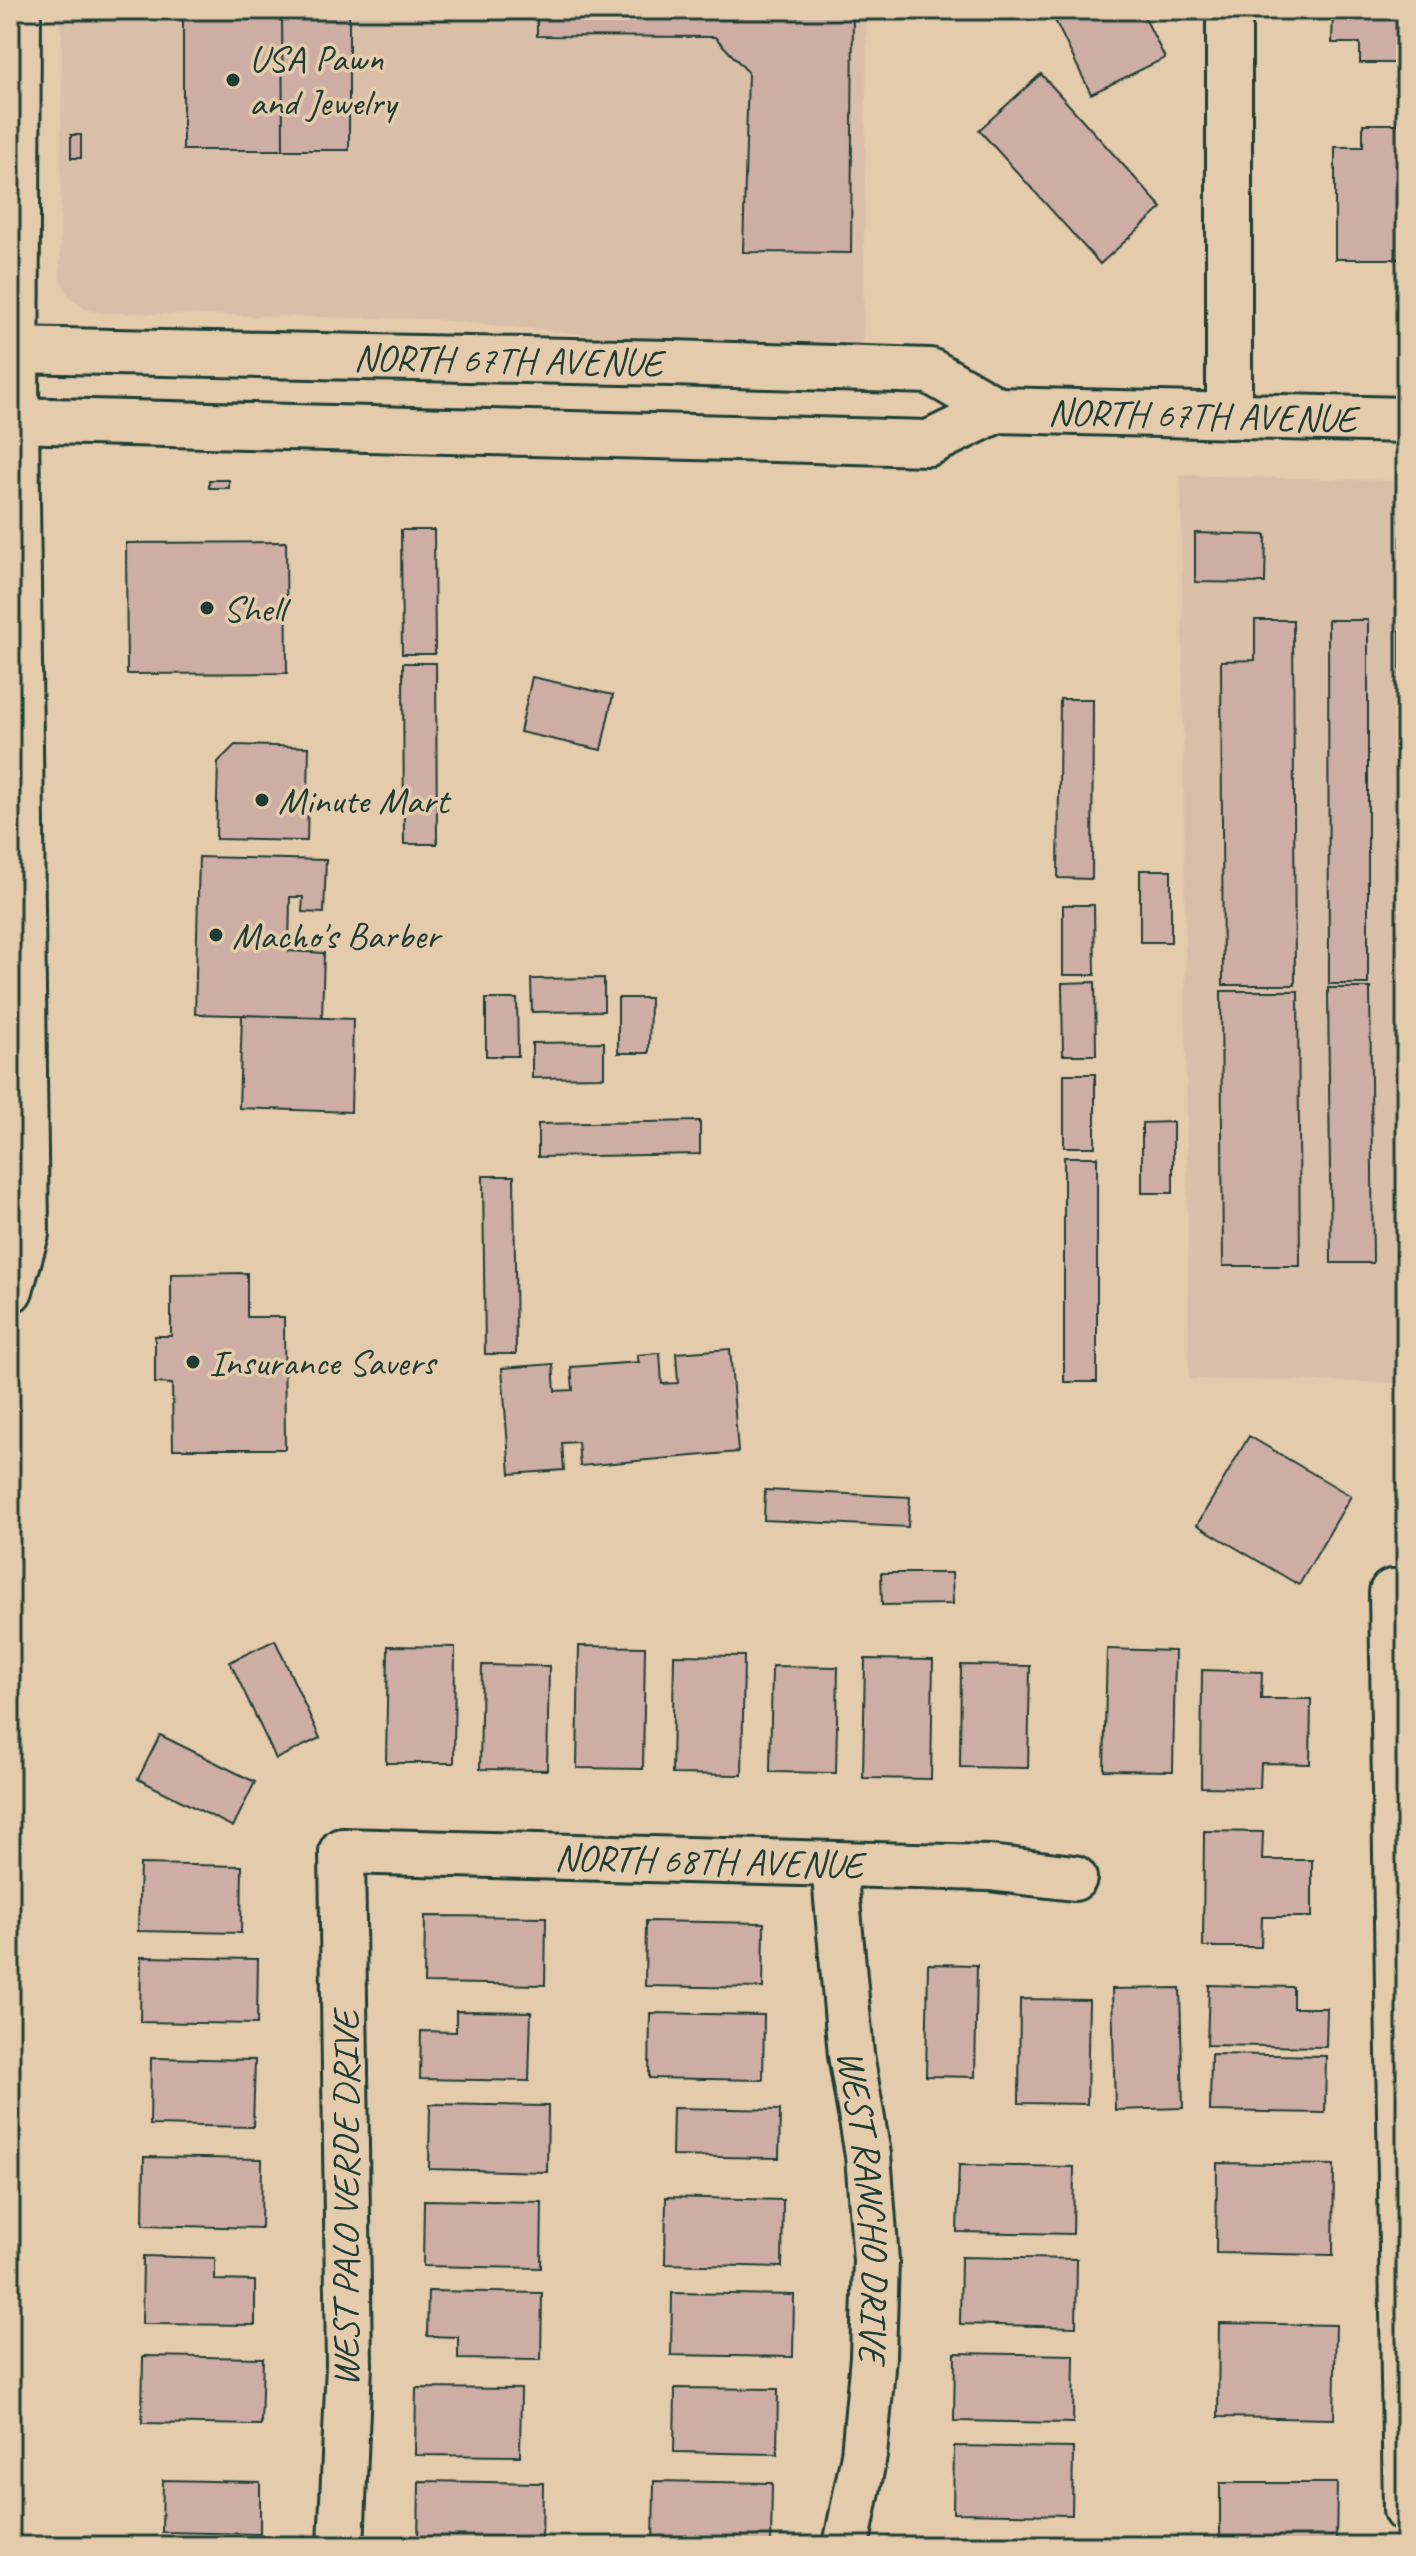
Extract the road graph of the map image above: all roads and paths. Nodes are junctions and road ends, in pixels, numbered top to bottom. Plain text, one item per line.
1 (18, 10) edge
2 (1229, 10) edge
3 (13, 350) edge
4 (997, 410) junction
5 (1229, 416) junction
6 (13, 420) edge
7 (1406, 420) edge
8 (10, 1290) edge
9 (1399, 1592) edge
10 (342, 1851) joint
11 (834, 1866) junction
12 (1074, 1878) dead end
13 (1403, 2010) edge
14 (1405, 2413) edge
15 (1406, 2510) edge
16 (341, 2546) edge
17 (846, 2546) edge

1 - 3 main road
2 - 5 main road
3 - 4 main road, NORTH 67TH AVENUE
3 - 6 main road
4 - 5 main road, NORTH 67TH AVENUE
4 - 6 main road, NORTH 67TH AVENUE
5 - 7 main road, NORTH 67TH AVENUE
6 - 8 main road
9 - 13 main road
10 - 11 main road, NORTH 68TH AVENUE
10 - 16 main road, WEST PALO VERDE DRIVE
11 - 12 main road, NORTH 68TH AVENUE
11 - 17 main road, WEST RANCHO DRIVE
13 - 14 main road
14 - 15 main road

